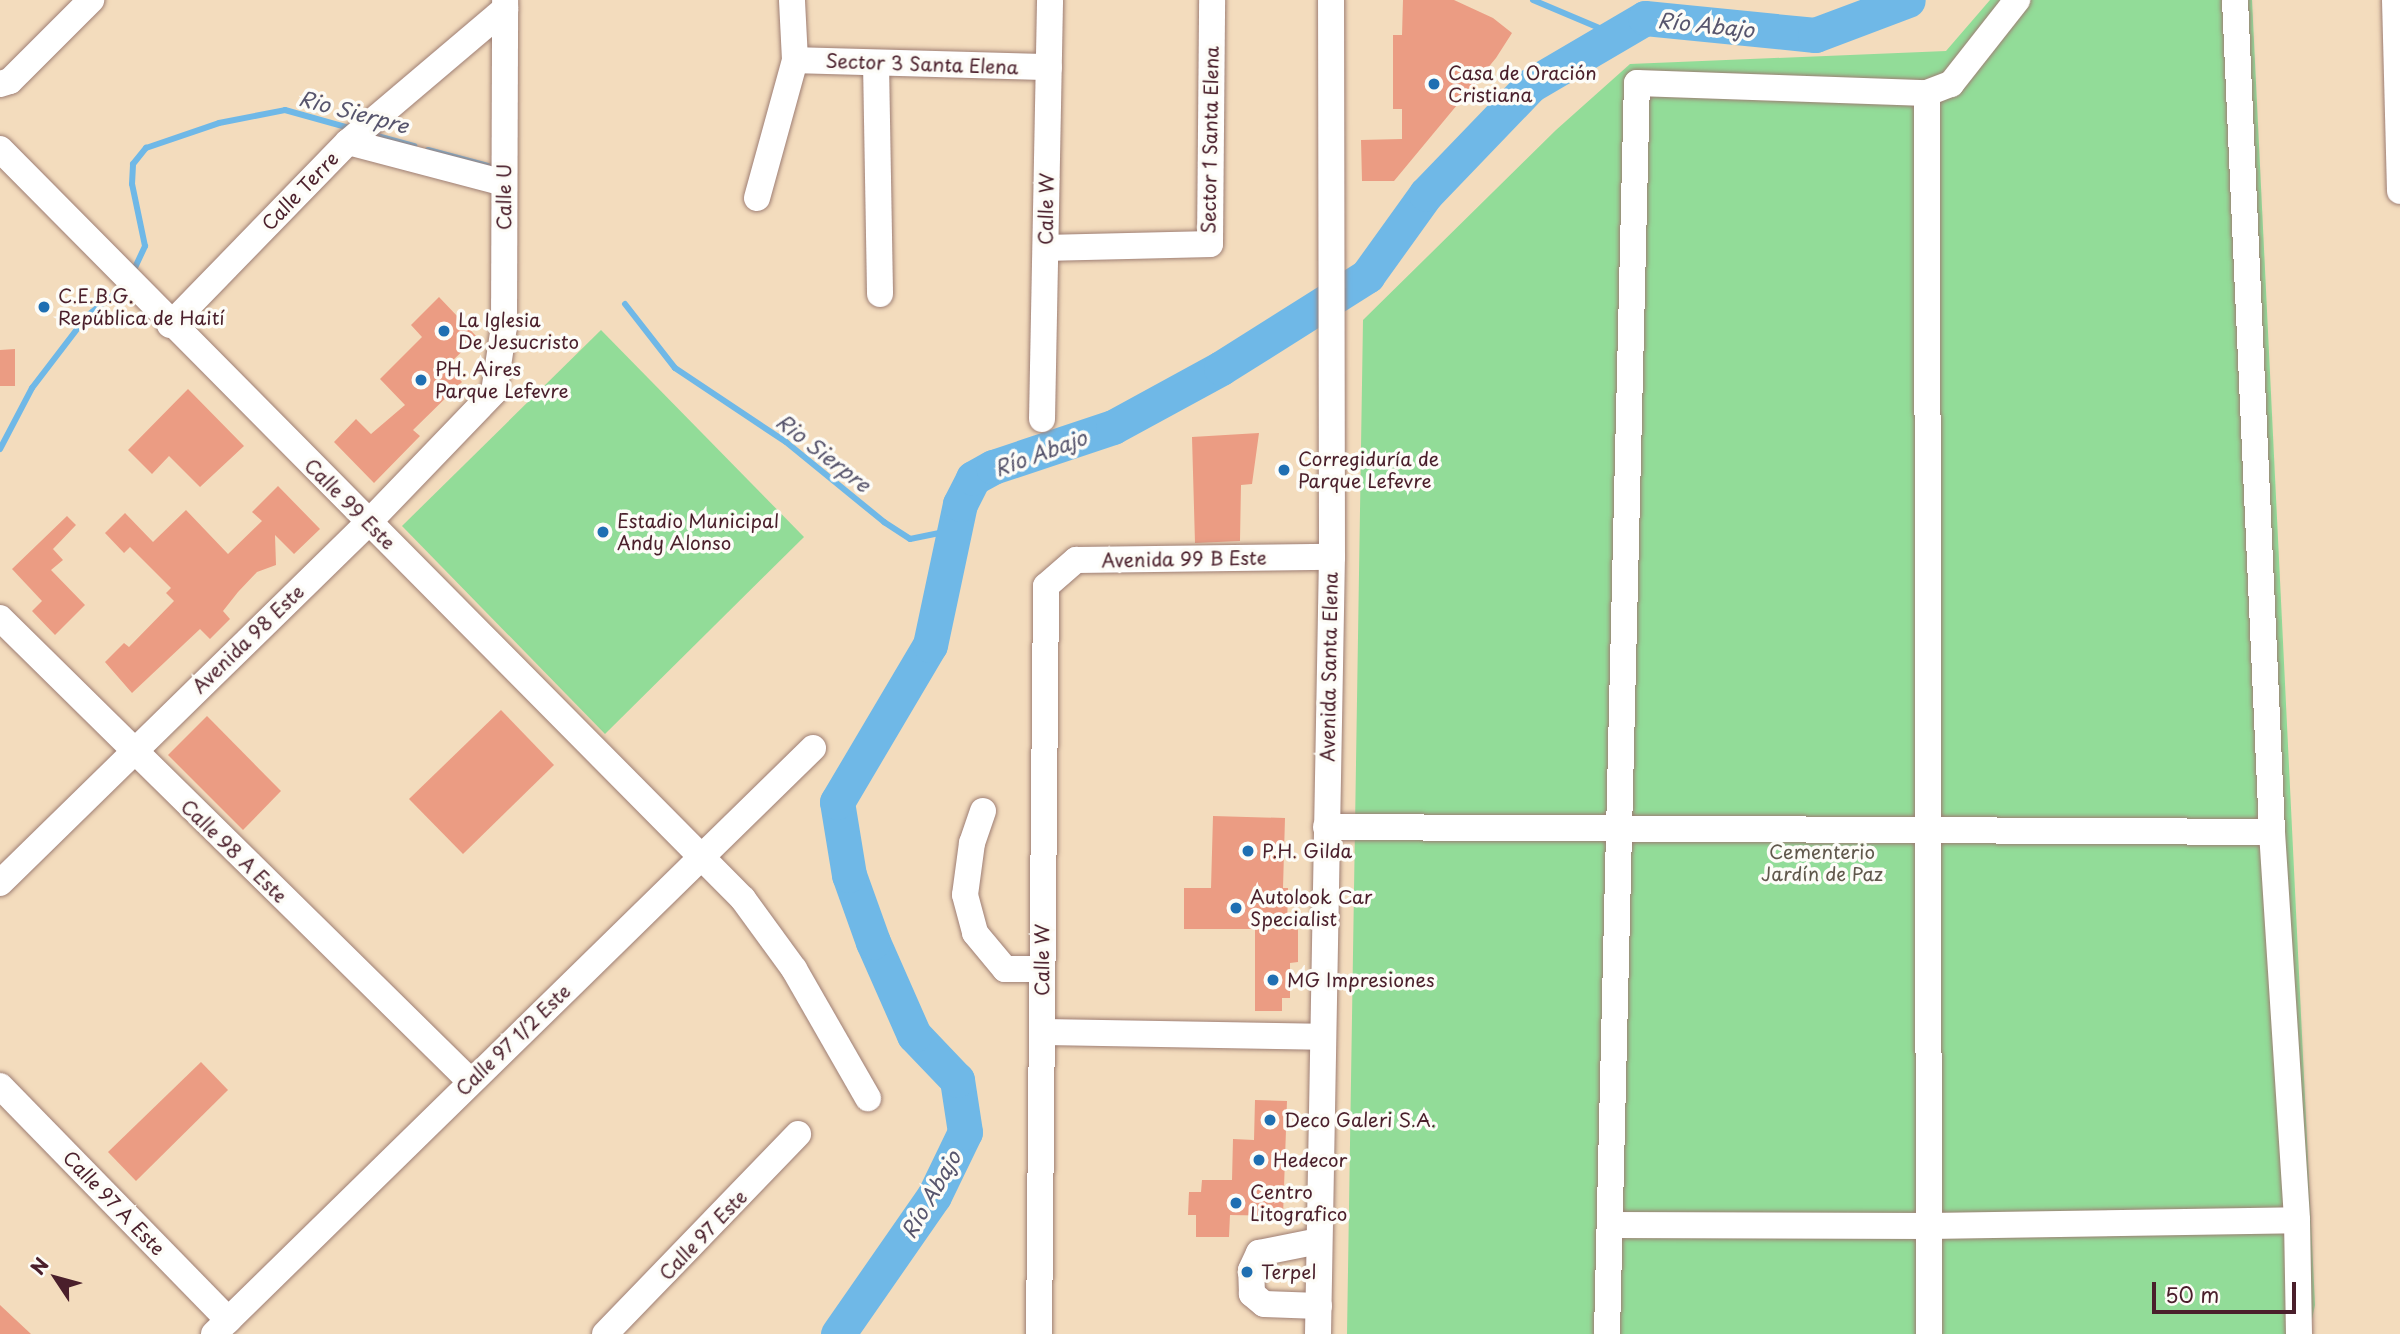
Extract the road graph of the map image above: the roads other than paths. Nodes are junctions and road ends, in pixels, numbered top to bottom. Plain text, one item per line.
1 (91, 0) edge
2 (792, 0) edge
3 (1050, 0) edge
4 (1212, 0) edge
5 (1331, 0) edge
6 (2017, 0) edge
7 (2235, 0) edge
8 (2395, 0) edge
9 (505, 5) edge
10 (794, 60) junction
11 (876, 63) junction
12 (1049, 67) junction
13 (0, 84) edge
14 (1927, 93) junction
15 (350, 140) junction
16 (0, 149) edge
17 (504, 183) junction
18 (2400, 191) edge
19 (757, 198) dead end
20 (1045, 248) junction
21 (880, 294) dead end
22 (170, 325) junction
23 (494, 392) joint
24 (1042, 419) dead end
25 (369, 522) junction
26 (1332, 557) junction
27 (1046, 586) joint
28 (0, 618) edge
29 (813, 748) dead end
30 (132, 752) junction
31 (983, 811) dead end
32 (1326, 827) junction
33 (1620, 829) junction
34 (1931, 830) junction
35 (2272, 832) junction
36 (702, 856) junction
37 (0, 883) edge
38 (1042, 970) junction
39 (1043, 1032) junction
40 (1321, 1037) junction
41 (471, 1082) junction
42 (0, 1086) edge
43 (868, 1098) dead end
44 (798, 1134) dead end
45 (2297, 1220) junction
46 (1610, 1225) junction
47 (1929, 1226) junction
48 (1319, 1241) junction
49 (1319, 1306) junction
50 (221, 1327) edge
51 (605, 1334) edge
52 (1039, 1334) edge
53 (1318, 1334) edge
54 (1607, 1334) edge
55 (1928, 1334) edge
56 (2299, 1334) edge

1 - 13 street
2 - 10 street
3 - 12 street, Calle W
4 - 20 street, Sector 1 Santa Elena
5 - 26 street, Avenida Santa Elena
6 - 14 street
7 - 35 street
8 - 18 street
9 - 15 street
9 - 17 street, Calle U
10 - 11 street, Sector 3 Santa Elena
10 - 19 street
11 - 12 street, Sector 3 Santa Elena
11 - 21 street
12 - 20 street, Calle W
14 - 33 street
14 - 34 street
15 - 17 street, Calle Terre
15 - 22 street, Calle Terre
16 - 22 street, Calle 99 Este
17 - 23 street, Calle U
20 - 24 street, Calle W
22 - 25 street, Calle 99 Este
23 - 25 street, Avenida 98 Este
25 - 30 street, Avenida 98 Este
25 - 36 street, Calle 99 Este
26 - 27 street, Avenida 99 B Este
26 - 32 street, Avenida Santa Elena
27 - 38 street, Calle W
28 - 30 street, Calle 98 A Este
29 - 36 street, Calle 97 1/2 Este
30 - 37 street, Avenida 98 Este
30 - 41 street, Calle 98 A Este
31 - 38 street
32 - 33 street
32 - 40 street, Avenida Santa Elena
33 - 34 street
33 - 46 street
34 - 35 street
34 - 47 street
35 - 45 street
36 - 41 street, Calle 97 1/2 Este
36 - 43 street, Calle 99 Este
38 - 39 street, Calle W
39 - 40 street
39 - 52 street, Calle W
40 - 48 street, Avenida Santa Elena
41 - 50 street, Calle 97 1/2 Este
42 - 50 street, Calle 97 A Este
44 - 51 street, Calle 97 Este
45 - 47 street
45 - 56 street
46 - 47 street
46 - 54 street
47 - 55 street
48 - 49 street, Avenida Santa Elena
48 - 49 street
49 - 53 street, Avenida Santa Elena

